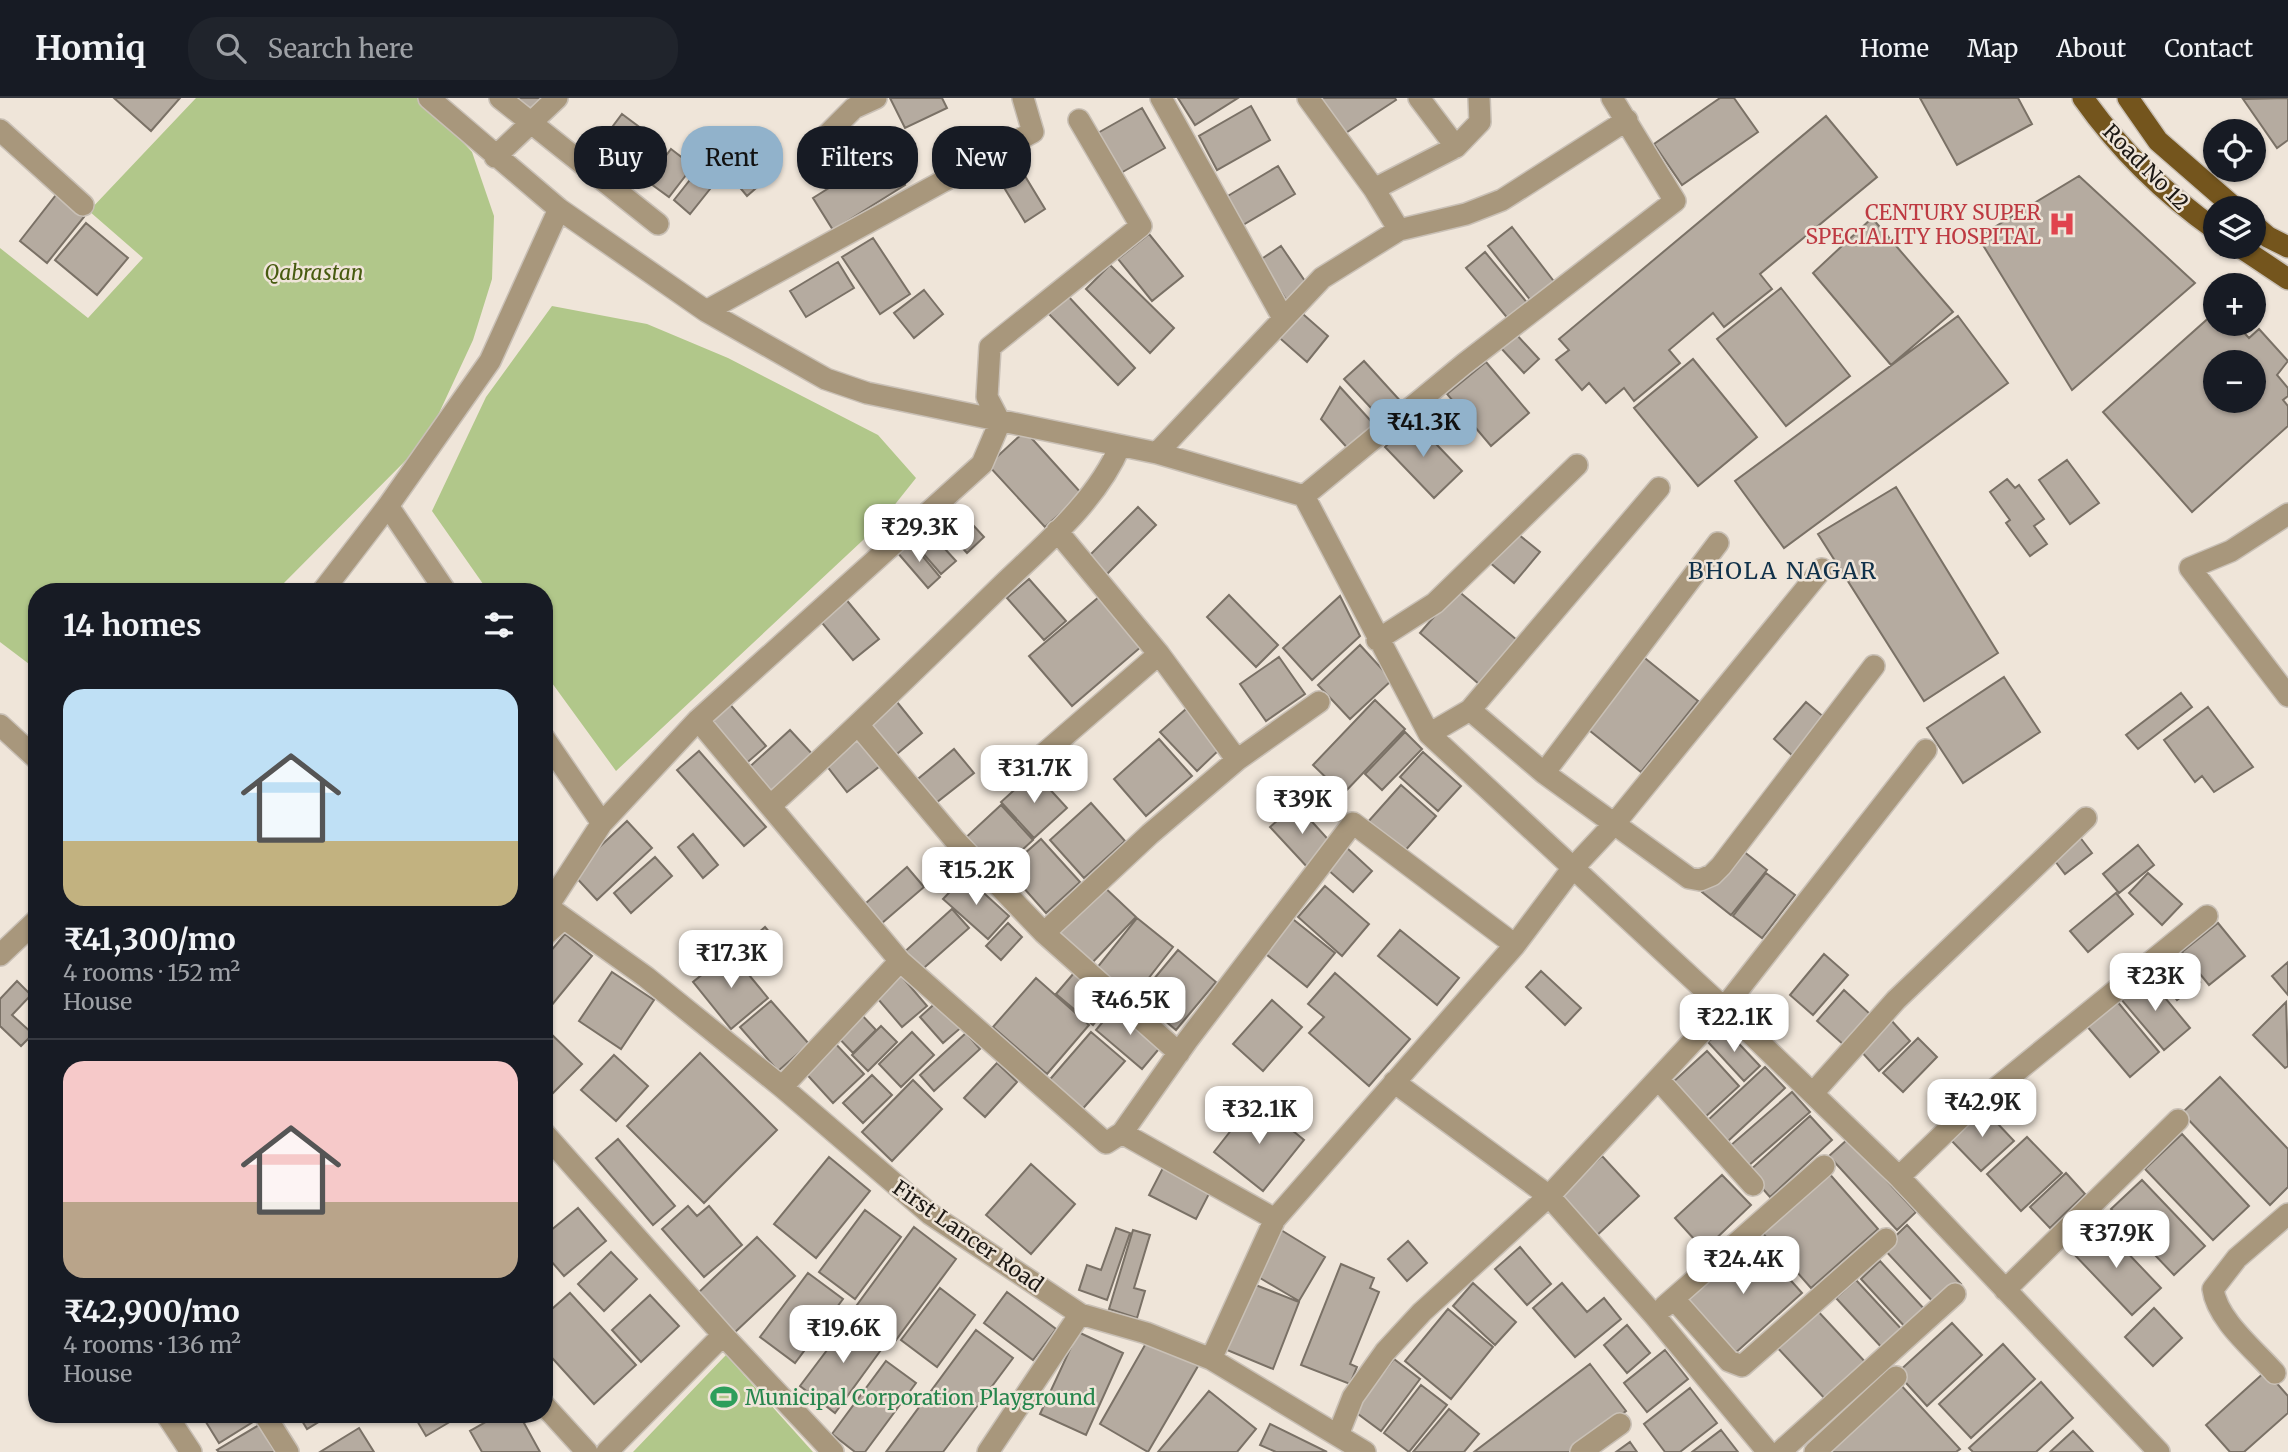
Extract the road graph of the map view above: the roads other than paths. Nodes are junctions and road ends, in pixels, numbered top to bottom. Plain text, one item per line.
1 (429, 98) edge
2 (500, 98) edge
3 (557, 98) edge
4 (876, 98) edge
5 (1023, 98) edge
6 (1161, 98) edge
7 (1308, 98) edge
8 (1419, 98) edge
9 (1479, 98) edge
10 (1612, 98) edge
11 (2083, 98) edge
12 (2128, 98) edge
13 (1079, 120) dead end
14 (1627, 120) junction
15 (533, 124) junction
16 (836, 126) edge
17 (0, 130) edge
18 (1456, 146) junction
19 (495, 157) junction
20 (1374, 190) junction
21 (2221, 196) edge
22 (83, 205) dead end
23 (559, 209) junction
24 (2203, 221) edge
25 (658, 224) dead end
26 (1399, 230) junction
27 (2266, 235) edge
28 (2288, 247) edge
29 (2257, 259) edge
30 (2288, 279) edge
31 (706, 311) junction
32 (1283, 317) junction
33 (1000, 422) junction
34 (1120, 446) junction
35 (1157, 453) junction
36 (1577, 465) dead end
37 (1659, 488) dead end
38 (1304, 496) junction
39 (388, 506) junction
40 (2288, 514) edge
41 (1057, 531) junction
42 (1717, 543) dead end
43 (1822, 569) dead end
44 (328, 583) edge
45 (440, 583) edge
46 (1377, 640) junction
47 (1159, 654) junction
48 (1874, 666) dead end
49 (2288, 696) edge
50 (1319, 702) dead end
51 (1470, 710) junction
52 (698, 720) junction
53 (0, 725) edge
54 (859, 726) junction
55 (1429, 734) junction
56 (553, 750) edge
57 (1926, 750) dead end
58 (28, 751) edge
59 (1039, 758) dead end
60 (1237, 760) junction
61 (1544, 773) junction
62 (770, 806) junction
63 (2086, 818) dead end
64 (602, 823) junction
65 (1615, 823) junction
66 (1572, 869) junction
67 (553, 907) edge
68 (553, 911) edge
69 (2207, 916) dead end
70 (28, 929) edge
71 (1044, 933) junction
72 (1515, 945) junction
73 (0, 955) edge
74 (900, 961) junction
75 (1724, 1008) junction
76 (1179, 1053) junction
77 (1658, 1079) junction
78 (1394, 1082) junction
79 (782, 1087) junction
80 (1813, 1093) junction
81 (2178, 1120) dead end
82 (1122, 1133) junction
83 (553, 1143) edge
84 (1824, 1166) dead end
85 (1899, 1177) junction
86 (1753, 1185) dead end
87 (1549, 1196) junction
88 (2288, 1214) edge
89 (1275, 1219) junction
90 (1886, 1239) dead end
91 (2005, 1290) junction
92 (1955, 1294) dead end
93 (1674, 1298) junction
94 (1080, 1314) junction
95 (1654, 1315) junction
96 (1704, 1334) junction
97 (723, 1335) junction
98 (1685, 1351) junction
99 (1212, 1359) junction
100 (2275, 1373) dead end
101 (1896, 1377) dead end
102 (553, 1415) edge
103 (172, 1423) edge
104 (270, 1423) edge
105 (1620, 1424) dead end
106 (1338, 1435) junction
107 (191, 1452) edge
108 (288, 1452) edge
109 (587, 1452) edge
110 (607, 1452) edge
111 (833, 1452) edge
112 (988, 1452) edge
113 (1365, 1452) edge
114 (1581, 1452) edge
115 (1768, 1452) edge
116 (1780, 1452) edge
117 (1815, 1452) edge
118 (2160, 1452) edge

1 - 19 street
2 - 15 street
3 - 15 street
4 - 16 street
5 - 31 street
6 - 32 street
7 - 20 street
8 - 18 street
9 - 18 street
10 - 14 street
11 - 24 main road, Road No 12
12 - 21 main road
13 - 33 street
14 - 26 street
14 - 38 street
15 - 19 street
15 - 25 street
17 - 22 street
18 - 20 street
19 - 23 street
20 - 26 street
23 - 31 street
23 - 39 street
26 - 32 street
27 - 28 main road
29 - 30 main road
31 - 33 street
32 - 35 street
33 - 34 street
33 - 52 street
34 - 35 street
34 - 41 street
35 - 38 street
36 - 46 street
37 - 51 street
38 - 46 street
39 - 44 street
39 - 45 street
40 - 49 street
41 - 47 street
41 - 54 street
42 - 61 street
43 - 65 street
46 - 55 street
47 - 59 street
47 - 60 street
48 - 65 street
50 - 60 street
51 - 55 street
51 - 61 street
52 - 62 street
52 - 64 street
53 - 58 street
54 - 62 street
54 - 71 street
55 - 66 street
56 - 64 street
57 - 75 street
60 - 71 street
61 - 65 street
62 - 74 street
63 - 80 street
64 - 67 street
65 - 66 street
66 - 72 street
66 - 75 street
68 - 79 street, First Lancer Road
69 - 85 street
70 - 73 street
71 - 76 street
72 - 76 street
72 - 78 street
74 - 79 street
74 - 82 street
75 - 77 street
75 - 80 street
76 - 82 street
77 - 86 street
77 - 87 street
78 - 87 street
78 - 89 street
79 - 94 street, First Lancer Road
80 - 85 street
81 - 91 street
82 - 89 street
83 - 97 street
84 - 93 street
85 - 91 street
87 - 95 street
87 - 106 street
88 - 100 street
89 - 99 street
90 - 96 street
91 - 118 street
92 - 116 street
93 - 95 street
93 - 96 street
94 - 99 street, First Lancer Road
94 - 112 street
95 - 98 street
96 - 98 street
97 - 110 street
97 - 111 street
98 - 115 street
99 - 106 street, First Lancer Road
101 - 117 street
102 - 109 street
103 - 107 street
104 - 108 street
105 - 114 street
106 - 113 street, First Lancer Road

